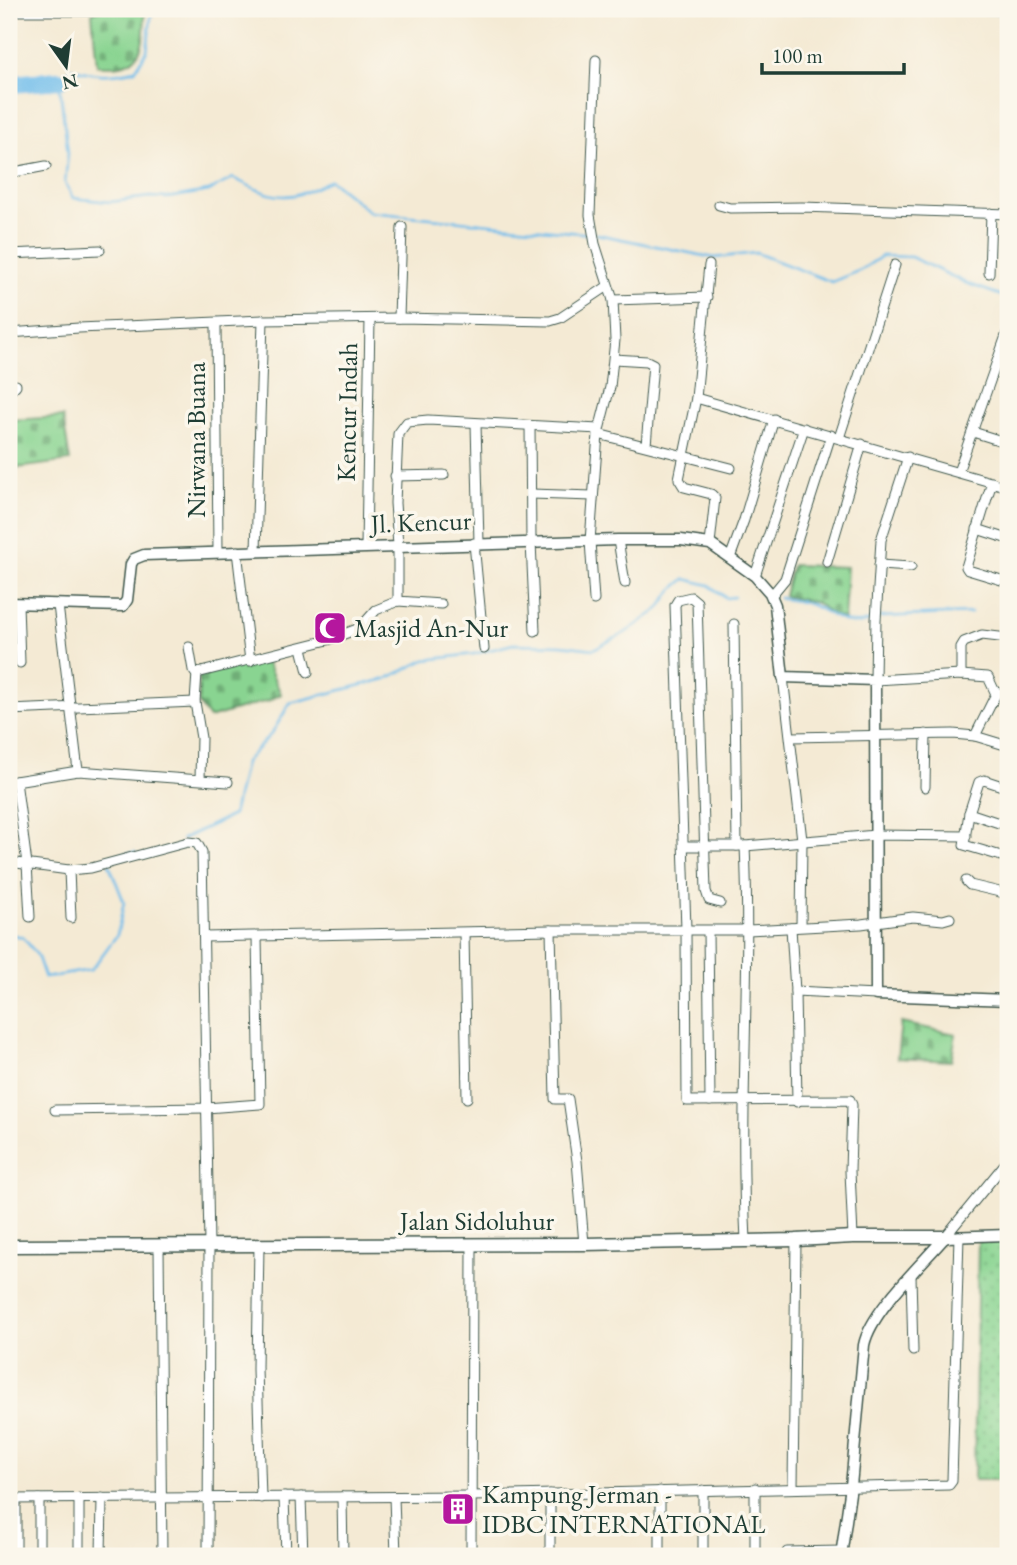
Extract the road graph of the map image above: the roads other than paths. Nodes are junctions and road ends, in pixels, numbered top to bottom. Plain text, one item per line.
1 (100, 9) edge
2 (9, 11) edge
3 (596, 60) dead end
4 (46, 166) dead end
5 (9, 173) edge
6 (719, 205) dead end
7 (991, 213) junction
8 (1008, 214) edge
9 (402, 227) dead end
10 (100, 250) dead end
11 (9, 254) edge
12 (709, 265) dead end
13 (895, 265) dead end
14 (989, 274) dead end
15 (608, 286) junction
16 (707, 297) junction
17 (613, 300) junction
18 (399, 318) junction
19 (370, 319) junction
20 (263, 320) junction
21 (216, 327) dead end
22 (1008, 330) edge
23 (9, 333) edge
24 (614, 359) junction
25 (696, 398) junction
26 (774, 419) junction
27 (476, 424) junction
28 (530, 426) junction
29 (804, 428) junction
30 (598, 432) junction
31 (974, 432) junction
32 (835, 437) junction
33 (1007, 439) edge
34 (862, 444) junction
35 (646, 445) junction
36 (686, 455) junction
37 (908, 457) junction
38 (731, 468) dead end
39 (958, 472) junction
40 (444, 475) dead end
41 (395, 476) junction
42 (992, 482) junction
43 (1008, 487) edge
44 (531, 494) junction
45 (593, 496) junction
46 (977, 528) junction
47 (1008, 539) edge
48 (618, 540) junction
49 (590, 541) junction
50 (531, 542) junction
51 (476, 544) junction
52 (710, 544) junction
53 (398, 545) junction
54 (366, 547) junction
55 (237, 551) junction
56 (256, 551) junction
57 (218, 552) junction
58 (730, 558) junction
59 (827, 562) dead end
60 (879, 565) junction
61 (911, 567) dead end
62 (755, 576) junction
63 (1008, 582) edge
64 (625, 583) dead end
65 (771, 596) junction
66 (594, 600) dead end
67 (398, 601) junction
68 (13, 603) edge
69 (441, 604) dead end
70 (58, 605) junction
71 (734, 624) dead end
72 (535, 631) dead end
73 (1008, 638) edge
74 (189, 647) dead end
75 (302, 648) junction
76 (484, 649) dead end
77 (250, 661) junction
78 (19, 663) dead end
79 (308, 672) dead end
80 (195, 674) junction
81 (961, 676) junction
82 (783, 677) junction
83 (875, 680) junction
84 (996, 692) junction
85 (1008, 695) edge
86 (195, 702) junction
87 (69, 705) junction
88 (9, 709) edge
89 (926, 734) junction
90 (875, 735) junction
91 (975, 736) junction
92 (791, 737) junction
93 (1008, 746) edge
94 (78, 771) junction
95 (200, 779) junction
96 (13, 782) edge
97 (228, 782) dead end
98 (925, 786) dead end
99 (1008, 788) edge
100 (969, 813) junction
101 (1008, 826) edge
102 (876, 835) junction
103 (967, 836) junction
104 (802, 841) junction
105 (684, 846) junction
106 (706, 846) junction
107 (741, 846) junction
108 (1008, 858) edge
109 (9, 862) edge
110 (27, 864) junction
111 (69, 870) junction
112 (965, 881) dead end
113 (1008, 894) edge
114 (720, 903) dead end
115 (30, 917) dead end
116 (71, 918) dead end
117 (950, 918) dead end
118 (876, 922) junction
119 (796, 927) junction
120 (686, 929) junction
121 (551, 930) junction
122 (748, 930) junction
123 (708, 931) junction
124 (464, 933) junction
125 (204, 937) junction
126 (257, 937) junction
127 (795, 991) junction
128 (876, 995) junction
129 (1008, 1000) edge
130 (467, 1098) dead end
131 (746, 1100) junction
132 (710, 1101) junction
133 (797, 1102) junction
134 (206, 1108) junction
135 (55, 1110) dead end
136 (1008, 1160) edge
137 (1008, 1235) edge
138 (959, 1236) junction
139 (853, 1237) junction
140 (945, 1237) junction
141 (746, 1240) junction
142 (796, 1240) junction
143 (584, 1244) junction
144 (209, 1245) junction
145 (259, 1245) junction
146 (472, 1245) junction
147 (9, 1246) edge
148 (159, 1246) junction
149 (911, 1276) junction
150 (913, 1351) dead end
151 (852, 1486) junction
152 (793, 1487) junction
153 (755, 1488) junction
154 (703, 1490) junction
155 (660, 1491) junction
156 (550, 1494) junction
157 (472, 1496) junction
158 (284, 1497) junction
159 (301, 1497) junction
160 (342, 1497) junction
161 (394, 1497) junction
162 (79, 1498) junction
163 (102, 1498) junction
164 (161, 1498) junction
165 (209, 1498) junction
166 (261, 1498) junction
167 (12, 1499) edge
168 (39, 1499) junction
169 (787, 1552) dead end
170 (842, 1554) edge
171 (16, 1556) edge
172 (39, 1556) edge
173 (79, 1556) edge
174 (102, 1556) edge
175 (162, 1556) edge
176 (208, 1556) edge
177 (286, 1556) edge
178 (303, 1556) edge
179 (343, 1556) edge
180 (396, 1556) edge
181 (471, 1556) edge
182 (550, 1556) edge
183 (660, 1556) edge
184 (703, 1556) edge
185 (755, 1556) edge

1 - 2 street
3 - 15 street
4 - 5 street
6 - 7 street
7 - 8 street
7 - 14 street
9 - 18 street
10 - 11 street
12 - 16 street
13 - 32 street
15 - 17 street
15 - 18 street
16 - 17 street
16 - 25 street
17 - 24 street
18 - 19 street
19 - 20 street
19 - 54 street, Kencur Indah
20 - 23 street
20 - 56 street
21 - 57 street, Nirwana Buana
22 - 31 street
24 - 30 street
24 - 35 street
25 - 26 street
25 - 36 street
26 - 29 street
26 - 58 street
27 - 28 street
27 - 41 street
27 - 51 street
28 - 30 street
28 - 44 street
29 - 32 street
29 - 62 street
30 - 35 street
30 - 45 street
31 - 33 street
31 - 39 street
32 - 34 street
32 - 65 street
34 - 37 street
34 - 59 street
35 - 36 street
36 - 38 street
36 - 52 street
37 - 39 street
37 - 60 street
39 - 42 street
40 - 41 street
41 - 53 street
42 - 43 street
42 - 46 street
44 - 45 street
44 - 50 street
45 - 49 street
46 - 47 street
46 - 63 street
48 - 49 street, Jl. Kencur
48 - 52 street, Jl. Kencur
48 - 64 street
49 - 50 street, Jl. Kencur
49 - 66 street
50 - 51 street, Jl. Kencur
50 - 72 street
51 - 53 street, Jl. Kencur
51 - 76 street
52 - 58 street, Jl. Kencur
53 - 54 street, Jl. Kencur
53 - 67 street
54 - 56 street, Jl. Kencur
55 - 56 street, Jl. Kencur
55 - 57 street, Jl. Kencur
55 - 77 street
57 - 70 street, Jl. Kencur
58 - 62 street, Jl. Kencur
60 - 61 street
60 - 83 street
62 - 65 street, Jl. Kencur
65 - 82 street, Jl. Kencur
67 - 69 street
67 - 75 street
68 - 70 street, Jl. Kencur
68 - 78 street
70 - 87 street
71 - 107 street
73 - 81 street
74 - 80 street
75 - 77 street
75 - 79 street
77 - 80 street
80 - 86 street
81 - 83 street
81 - 84 street
82 - 83 street
82 - 92 street
83 - 90 street
84 - 85 street
84 - 91 street
86 - 87 street
86 - 95 street
87 - 88 street
87 - 94 street
89 - 90 street
89 - 91 street
89 - 98 street
90 - 92 street
90 - 102 street
91 - 93 street
92 - 104 street
94 - 95 street
94 - 96 street
95 - 97 street
96 - 110 street
99 - 100 street
100 - 101 street
100 - 103 street
102 - 103 street
102 - 104 street
102 - 118 street
103 - 108 street
104 - 107 street
104 - 119 street
105 - 106 street
105 - 106 street
105 - 120 street
106 - 107 street
106 - 114 street
107 - 122 street
109 - 110 street
110 - 111 street
110 - 115 street
111 - 116 street
111 - 125 street
112 - 113 street
117 - 118 street
118 - 119 street
118 - 128 street
119 - 122 street
119 - 127 street
120 - 121 street
120 - 123 street
120 - 132 street
121 - 124 street
121 - 143 street
122 - 123 street
122 - 131 street
123 - 132 street
124 - 126 street
124 - 130 street
125 - 126 street
125 - 134 street
126 - 134 street
127 - 128 street
127 - 133 street
128 - 129 street
131 - 132 street
131 - 133 street
131 - 141 street
133 - 139 street
134 - 135 street
134 - 144 street
136 - 140 street
137 - 138 street
138 - 140 street
138 - 151 street
139 - 140 main road, Jalan Sidoluhur
139 - 142 main road, Jalan Sidoluhur
140 - 149 street
141 - 142 main road, Jalan Sidoluhur
141 - 143 main road, Jalan Sidoluhur
142 - 152 street
143 - 146 main road, Jalan Sidoluhur
144 - 145 main road, Jalan Sidoluhur
144 - 148 main road, Jalan Sidoluhur
144 - 165 street
145 - 146 main road, Jalan Sidoluhur
145 - 166 street
146 - 157 street
147 - 148 main road, Jalan Sidoluhur
148 - 164 street
149 - 150 street
149 - 151 street
151 - 152 street
151 - 170 street
152 - 153 street
153 - 154 street
153 - 185 street
154 - 155 street
154 - 184 street
155 - 156 street
155 - 183 street
156 - 157 street
156 - 182 street
157 - 161 street
157 - 181 street
158 - 159 street
158 - 166 street
158 - 177 street
159 - 160 street
159 - 178 street
160 - 161 street
160 - 179 street
161 - 180 street
162 - 163 street
162 - 168 street
162 - 173 street
163 - 164 street
163 - 174 street
164 - 165 street
164 - 175 street
165 - 166 street
165 - 176 street
167 - 168 street
167 - 171 street
168 - 172 street
169 - 170 street

